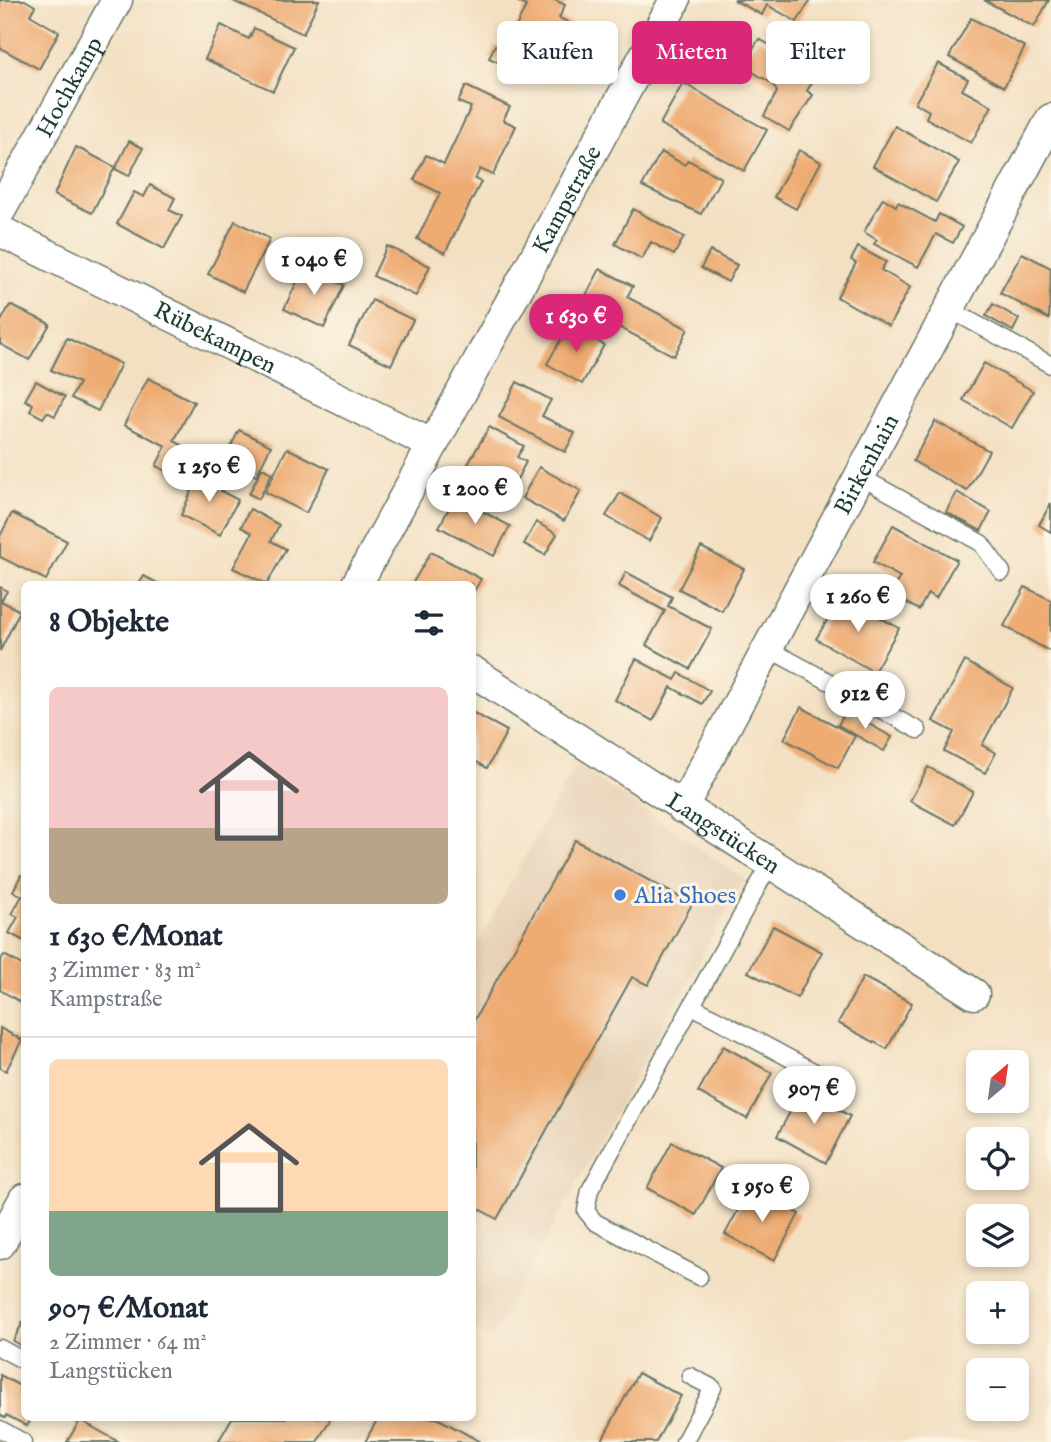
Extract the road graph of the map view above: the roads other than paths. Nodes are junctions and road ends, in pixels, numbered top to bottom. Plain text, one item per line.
1 (117, 0) edge
2 (675, 0) edge
3 (1047, 136) edge
4 (0, 211) edge
5 (0, 231) edge
6 (949, 309) junction
7 (1051, 365) edge
8 (431, 444) junction
9 (859, 476) junction
10 (1002, 572) dead end
11 (359, 581) edge
12 (767, 648) junction
13 (476, 674) edge
14 (918, 730) dead end
15 (682, 808) junction
16 (771, 864) junction
17 (974, 994) dead end
18 (692, 1006) junction
19 (815, 1072) dead end
20 (21, 1205) edge
21 (0, 1244) edge
22 (699, 1277) dead end
23 (0, 1348) edge
24 (21, 1359) edge
25 (690, 1376) dead end
26 (0, 1429) edge
27 (23, 1442) edge
28 (684, 1442) edge

1 - 4 street, Hochkamp
2 - 8 street, Kampstraße
3 - 6 street, Birkenhain
5 - 8 street, Rübekampen
6 - 7 lane
6 - 9 street, Birkenhain
8 - 11 street, Kampstraße
9 - 10 lane
9 - 12 street, Birkenhain
12 - 14 lane
12 - 15 street, Birkenhain
13 - 15 street, Langstücken
15 - 16 street, Langstücken
16 - 17 street, Langstücken
16 - 18 lane
18 - 19 lane
18 - 22 lane
20 - 21 street
23 - 24 lane
25 - 28 lane
26 - 27 lane

